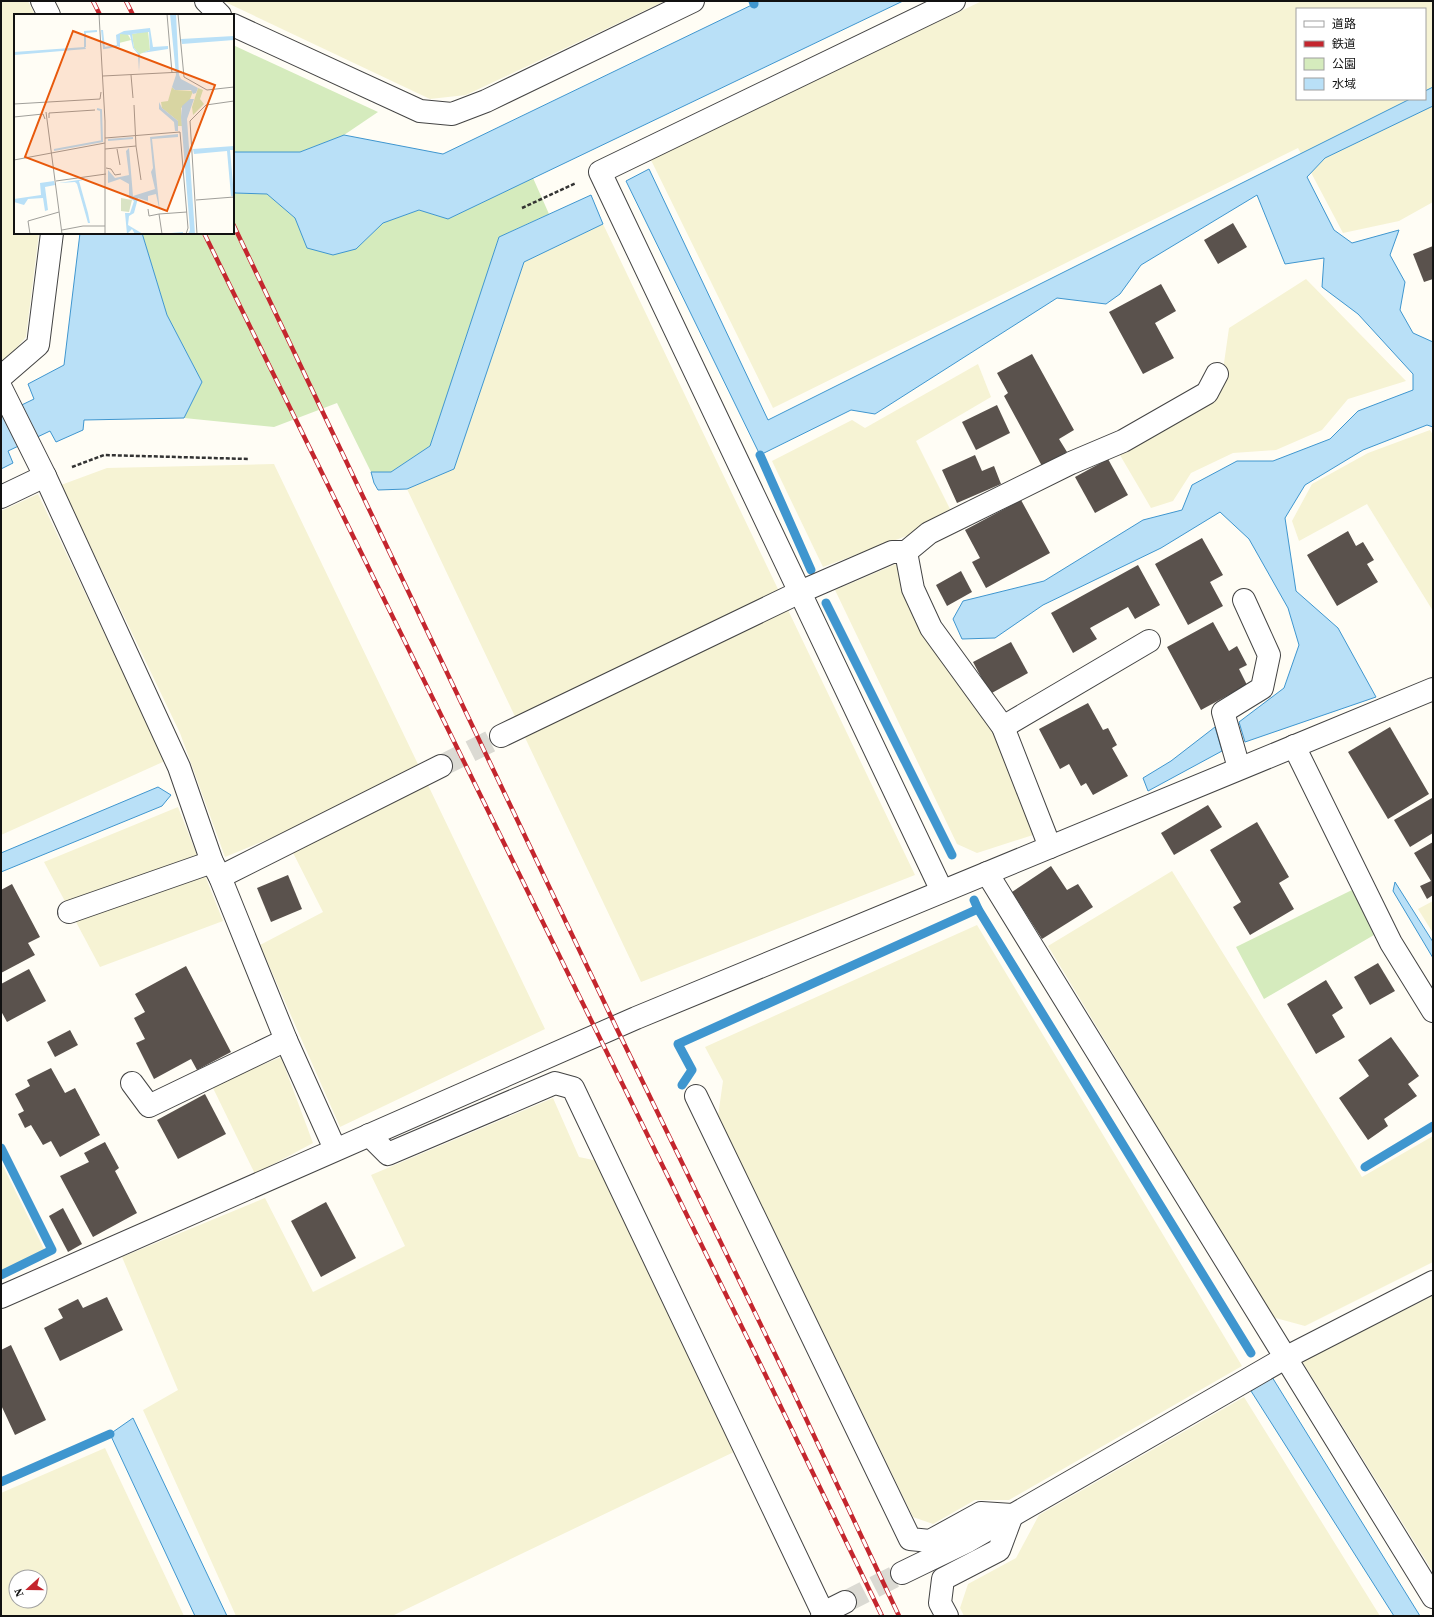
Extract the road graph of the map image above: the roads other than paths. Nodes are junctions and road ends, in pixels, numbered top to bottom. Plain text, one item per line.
1 (42, 1) edge
2 (206, 1) edge
3 (693, 1) edge
4 (954, 1) edge
5 (48, 14) edge
6 (219, 14) edge
7 (234, 25) edge
8 (52, 234) edge
9 (1217, 374) dead end
10 (1, 377) edge
11 (4, 394) edge
12 (45, 476) junction
13 (1, 497) edge
14 (906, 552) junction
15 (800, 592) junction
16 (1244, 600) dead end
17 (1149, 642) dead end
18 (1433, 689) edge
19 (1003, 727) junction
20 (501, 736) tunnel mouth
21 (1294, 746) junction
22 (440, 766) tunnel mouth
23 (1239, 768) junction
24 (1050, 847) junction
25 (216, 869) junction
26 (987, 873) junction
27 (942, 891) junction
28 (69, 912) dead end
29 (1433, 1011) edge
30 (286, 1040) junction
31 (132, 1083) dead end
32 (696, 1096) dead end
33 (369, 1135) junction
34 (335, 1149) junction
35 (1433, 1282) edge
36 (1, 1297) edge
37 (1286, 1358) junction
38 (1012, 1515) junction
39 (902, 1573) tunnel mouth
40 (1433, 1597) edge
41 (845, 1602) tunnel mouth
42 (823, 1615) edge
43 (947, 1616) edge

1 - 5 street
2 - 6 street
3 - 7 street
4 - 15 street
8 - 10 street
9 - 14 street
11 - 12 street
12 - 13 street
12 - 25 street
14 - 15 street
14 - 19 street
15 - 20 street
15 - 27 street
16 - 23 street
17 - 19 street
18 - 21 street
19 - 24 street
21 - 23 street
21 - 29 street
22 - 25 street
23 - 24 street
24 - 26 street
25 - 28 street
25 - 30 street
26 - 27 street
26 - 37 street
27 - 33 street
30 - 31 street
30 - 34 street
32 - 38 street
33 - 34 street
33 - 42 street
34 - 36 street
35 - 37 street
37 - 38 street
37 - 40 street
38 - 39 street
38 - 43 street
41 - 42 street

